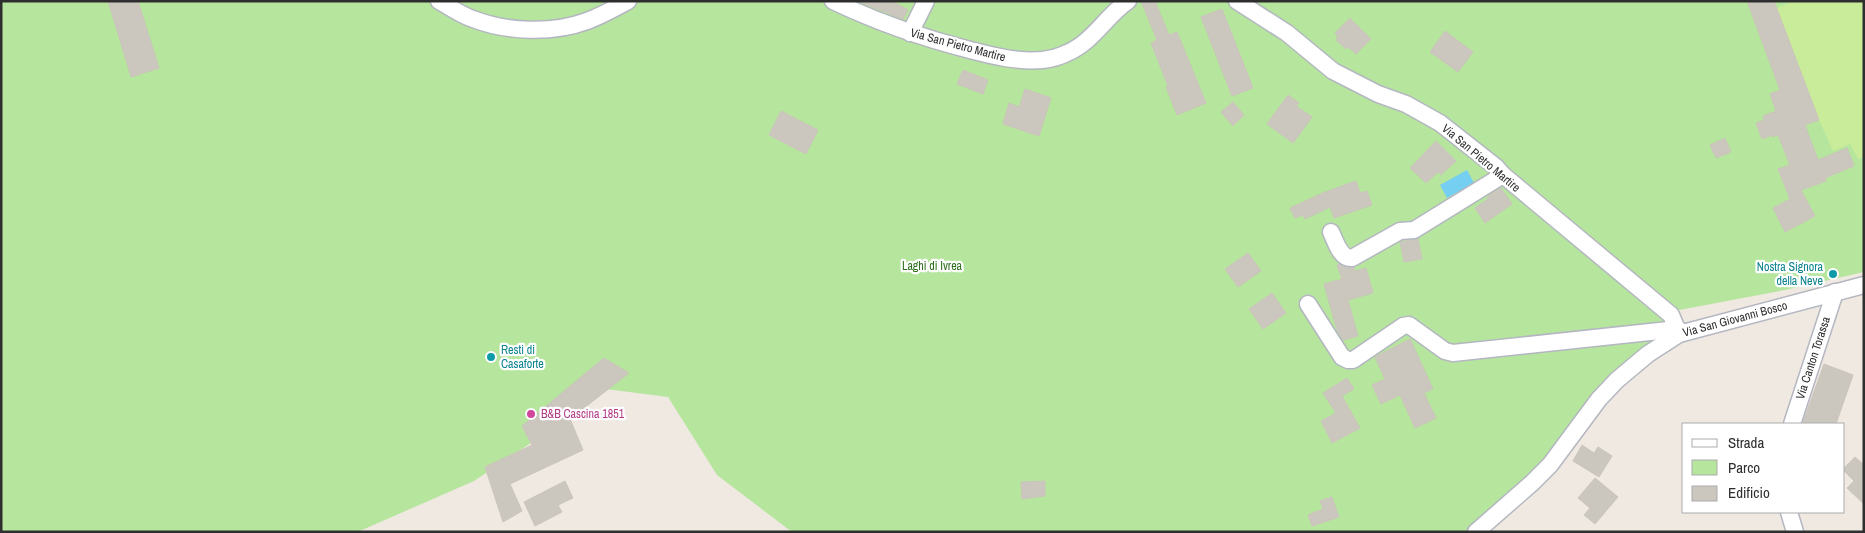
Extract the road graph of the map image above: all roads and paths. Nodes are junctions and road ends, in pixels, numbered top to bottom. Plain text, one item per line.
1 (439, 1) edge
2 (628, 1) edge
3 (833, 1) edge
4 (926, 1) edge
5 (1128, 1) edge
6 (1237, 1) edge
7 (910, 33) junction
8 (1503, 175) junction
9 (1331, 232) dead end
10 (1864, 284) edge
11 (1835, 292) junction
12 (1308, 304) dead end
13 (1679, 331) junction
14 (1792, 423) edge
15 (1789, 513) edge
16 (1476, 532) edge
17 (1795, 532) edge

1 - 2 street
3 - 7 street, Via San Pietro Martire
4 - 7 street
5 - 7 street, Via San Pietro Martire
6 - 8 street, Via San Pietro Martire
8 - 9 street
8 - 13 street, Via San Pietro Martire
10 - 11 street, Via San Giovanni Bosco
11 - 13 street, Via San Giovanni Bosco
11 - 14 street, Via Canton Torassa
12 - 13 street
13 - 16 street, Via San Giovanni Bosco
15 - 17 street

